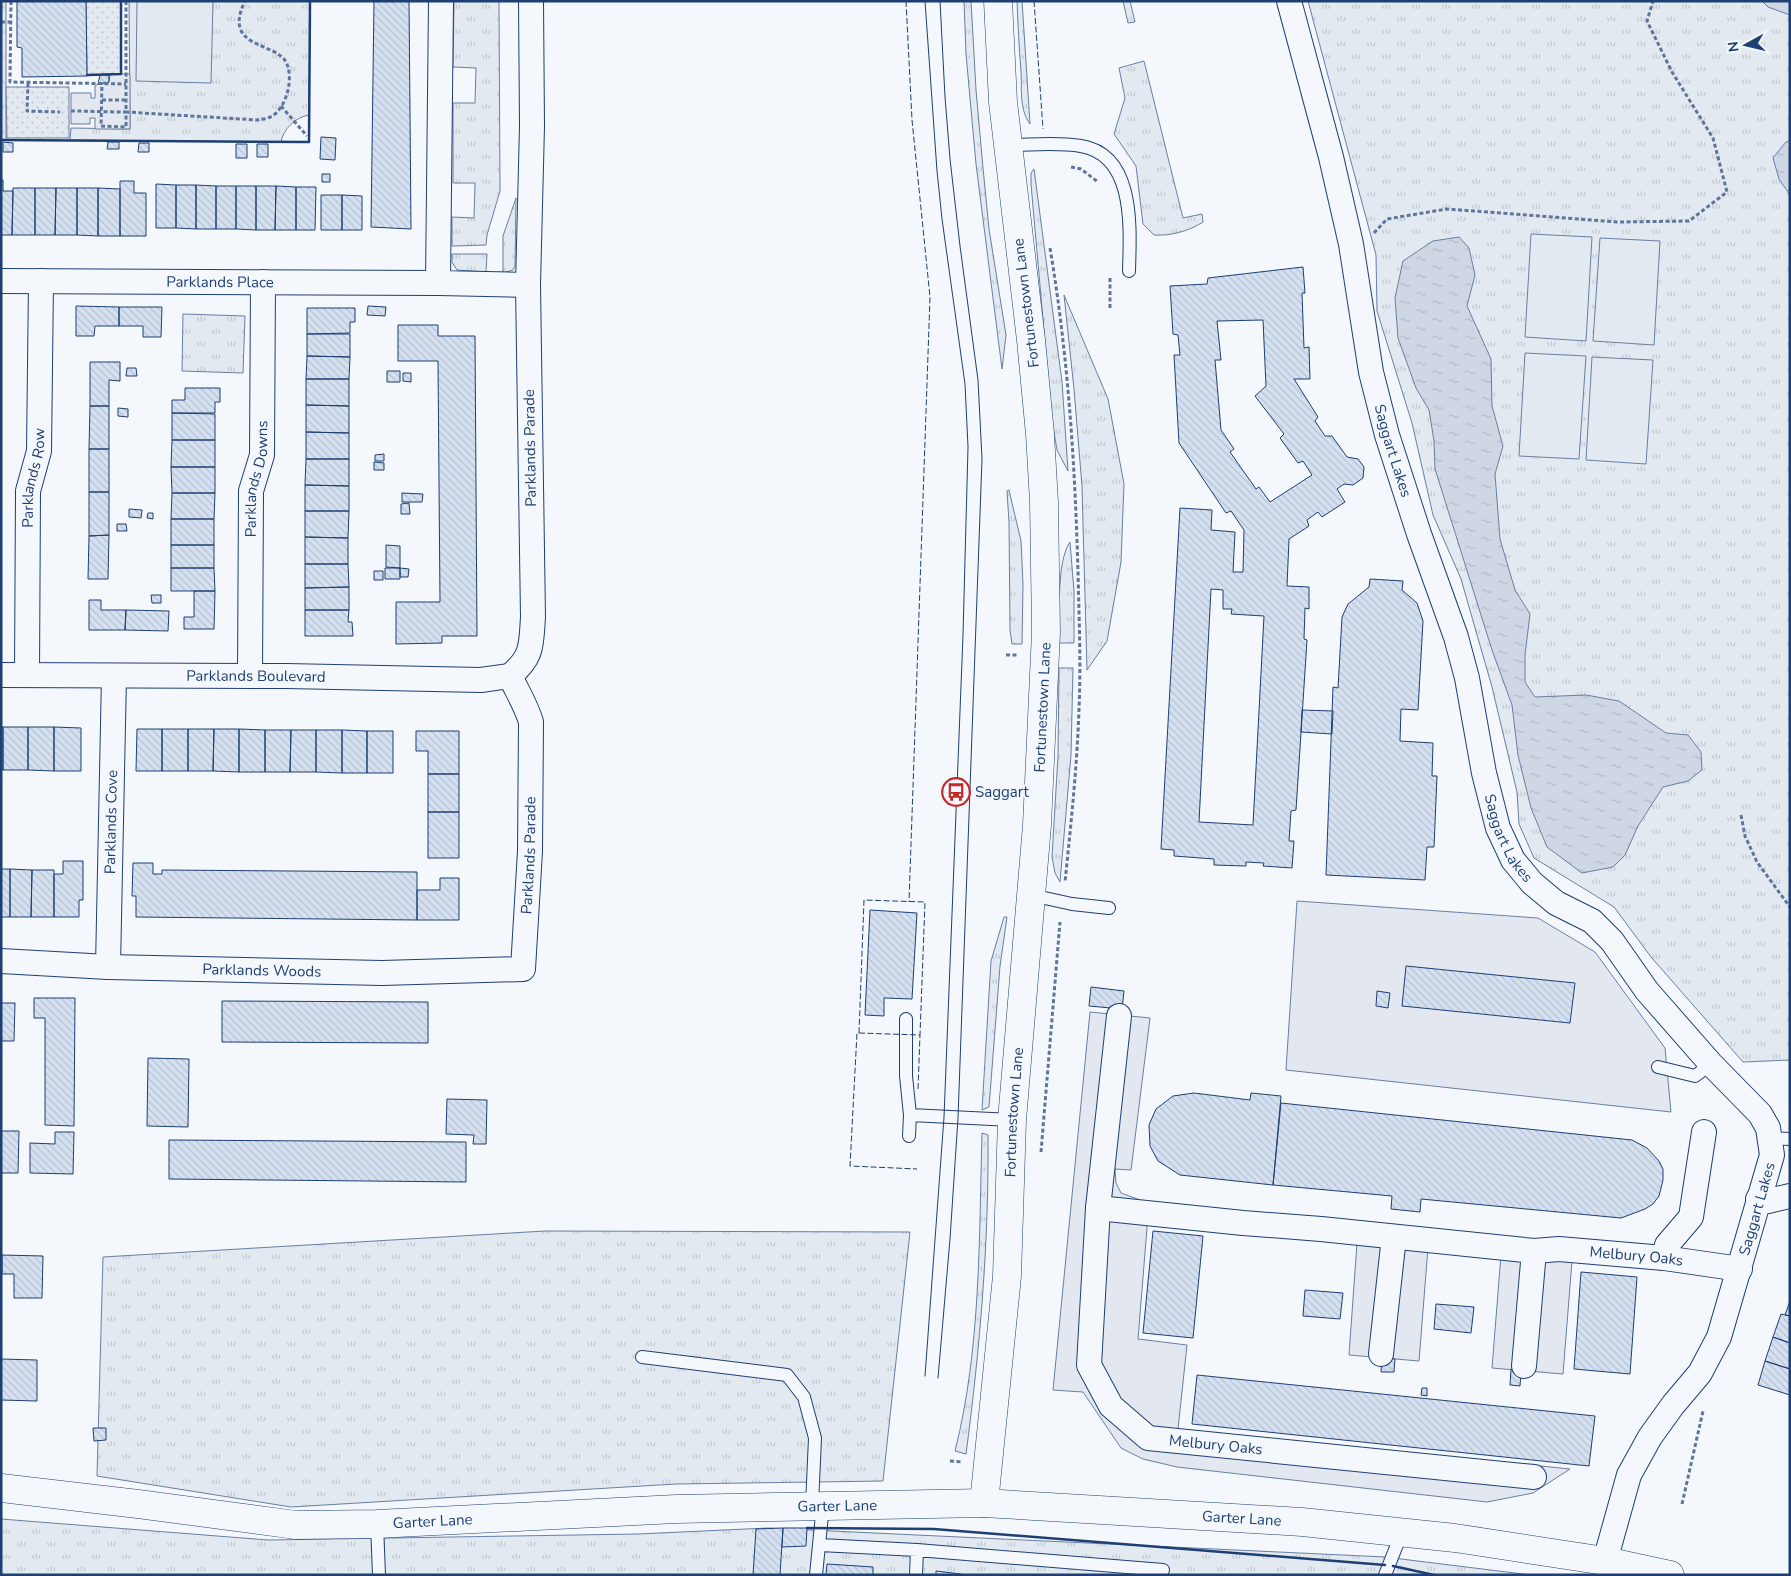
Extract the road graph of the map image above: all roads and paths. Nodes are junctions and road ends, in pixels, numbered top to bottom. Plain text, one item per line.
1 (11, 1) edge
2 (126, 1) edge
3 (245, 1) edge
4 (441, 1) edge
5 (531, 1) edge
6 (998, 1) edge
7 (1289, 1) edge
8 (1653, 1) edge
9 (1, 22) edge
10 (10, 22) junction
11 (28, 82) junction
12 (102, 84) junction
13 (126, 84) junction
14 (102, 100) junction
15 (126, 100) junction
16 (281, 106) junction
17 (71, 111) dead end
18 (60, 112) dead end
19 (101, 112) junction
20 (126, 112) junction
21 (307, 136) dead end
22 (1008, 145) junction
23 (1062, 166) dead end
24 (1102, 189) dead end
25 (1351, 244) junction
26 (1129, 271) dead end
27 (1110, 272) dead end
28 (1, 281) edge
29 (42, 281) junction
30 (263, 282) junction
31 (438, 284) junction
32 (528, 285) junction
33 (1110, 310) dead end
34 (1, 675) edge
35 (27, 675) junction
36 (114, 676) junction
37 (250, 676) junction
38 (510, 676) junction
39 (1741, 815) dead end
40 (1031, 895) junction
41 (1790, 907) edge
42 (1109, 908) dead end
43 (1, 961) edge
44 (108, 967) junction
45 (523, 969) joint
46 (1119, 1016) dead end
47 (906, 1019) dead end
48 (1710, 1064) junction
49 (1658, 1067) dead end
50 (910, 1115) junction
51 (1012, 1120) junction
52 (1704, 1132) dead end
53 (909, 1136) dead end
54 (1780, 1139) edge
55 (1790, 1196) edge
56 (1758, 1199) junction
57 (1098, 1208) junction
58 (1394, 1237) junction
59 (1534, 1251) junction
60 (1664, 1258) junction
61 (1740, 1269) junction
62 (1381, 1354) dead end
63 (642, 1357) dead end
64 (1524, 1366) dead end
65 (1534, 1477) dead end
66 (1, 1488) edge
67 (984, 1503) junction
68 (818, 1505) junction
69 (377, 1524) junction
70 (1402, 1532) junction
71 (820, 1545) junction
72 (917, 1550) junction
73 (1604, 1560) junction
74 (1163, 1570) dead end
75 (379, 1575) edge
76 (816, 1575) edge
77 (916, 1575) edge
78 (1385, 1575) edge
79 (1670, 1575) edge

1 - 10 path
2 - 13 path
3 - 16 path
4 - 31 street
5 - 32 street, Parklands Parade
6 - 22 street, Fortunestown Lane
7 - 25 street, Saggart Lakes
8 - 25 path
9 - 10 path
10 - 11 path
11 - 12 path
11 - 18 path
12 - 13 path
12 - 14 path
13 - 15 path
14 - 15 path
14 - 19 path
15 - 20 path
16 - 20 path
16 - 21 path
17 - 19 path
19 - 20 path
19 - 20 path
22 - 26 lane
22 - 40 street, Fortunestown Lane
23 - 24 path
25 - 48 street, Saggart Lakes
27 - 33 path
28 - 29 street, Parklands Place
29 - 30 street, Parklands Place
29 - 35 street, Parklands Row
30 - 31 street, Parklands Place
30 - 37 street, Parklands Downs
31 - 32 street
32 - 38 street, Parklands Parade
34 - 35 street, Parklands Boulevard
35 - 36 street, Parklands Boulevard
36 - 37 street, Parklands Boulevard
36 - 44 street, Parklands Cove
37 - 38 street, Parklands Boulevard
38 - 45 street, Parklands Parade
39 - 41 path
40 - 42 lane
40 - 51 street, Fortunestown Lane
43 - 44 street, Parklands Woods
44 - 45 street, Parklands Woods
46 - 57 street, Melbury Oaks
47 - 50 lane
48 - 49 lane
48 - 54 street, Saggart Lakes
50 - 51 lane
50 - 53 lane
51 - 67 street, Fortunestown Lane
52 - 60 street
54 - 56 street, Saggart Lakes
55 - 56 street
56 - 61 street, Saggart Lakes
57 - 58 street, Melbury Oaks
57 - 65 street, Melbury Oaks
58 - 59 street, Melbury Oaks
58 - 62 street
59 - 60 street, Melbury Oaks
59 - 64 street
60 - 61 street, Melbury Oaks
61 - 73 street, Saggart Lakes
63 - 68 lane
66 - 69 street, Garter Lane
67 - 68 street, Garter Lane
67 - 70 street, Garter Lane
68 - 69 street, Garter Lane
68 - 71 lane
69 - 75 lane
70 - 73 street, Garter Lane
70 - 78 lane
71 - 72 lane
71 - 76 lane
72 - 74 lane
72 - 77 lane
73 - 79 street, Garter Lane

